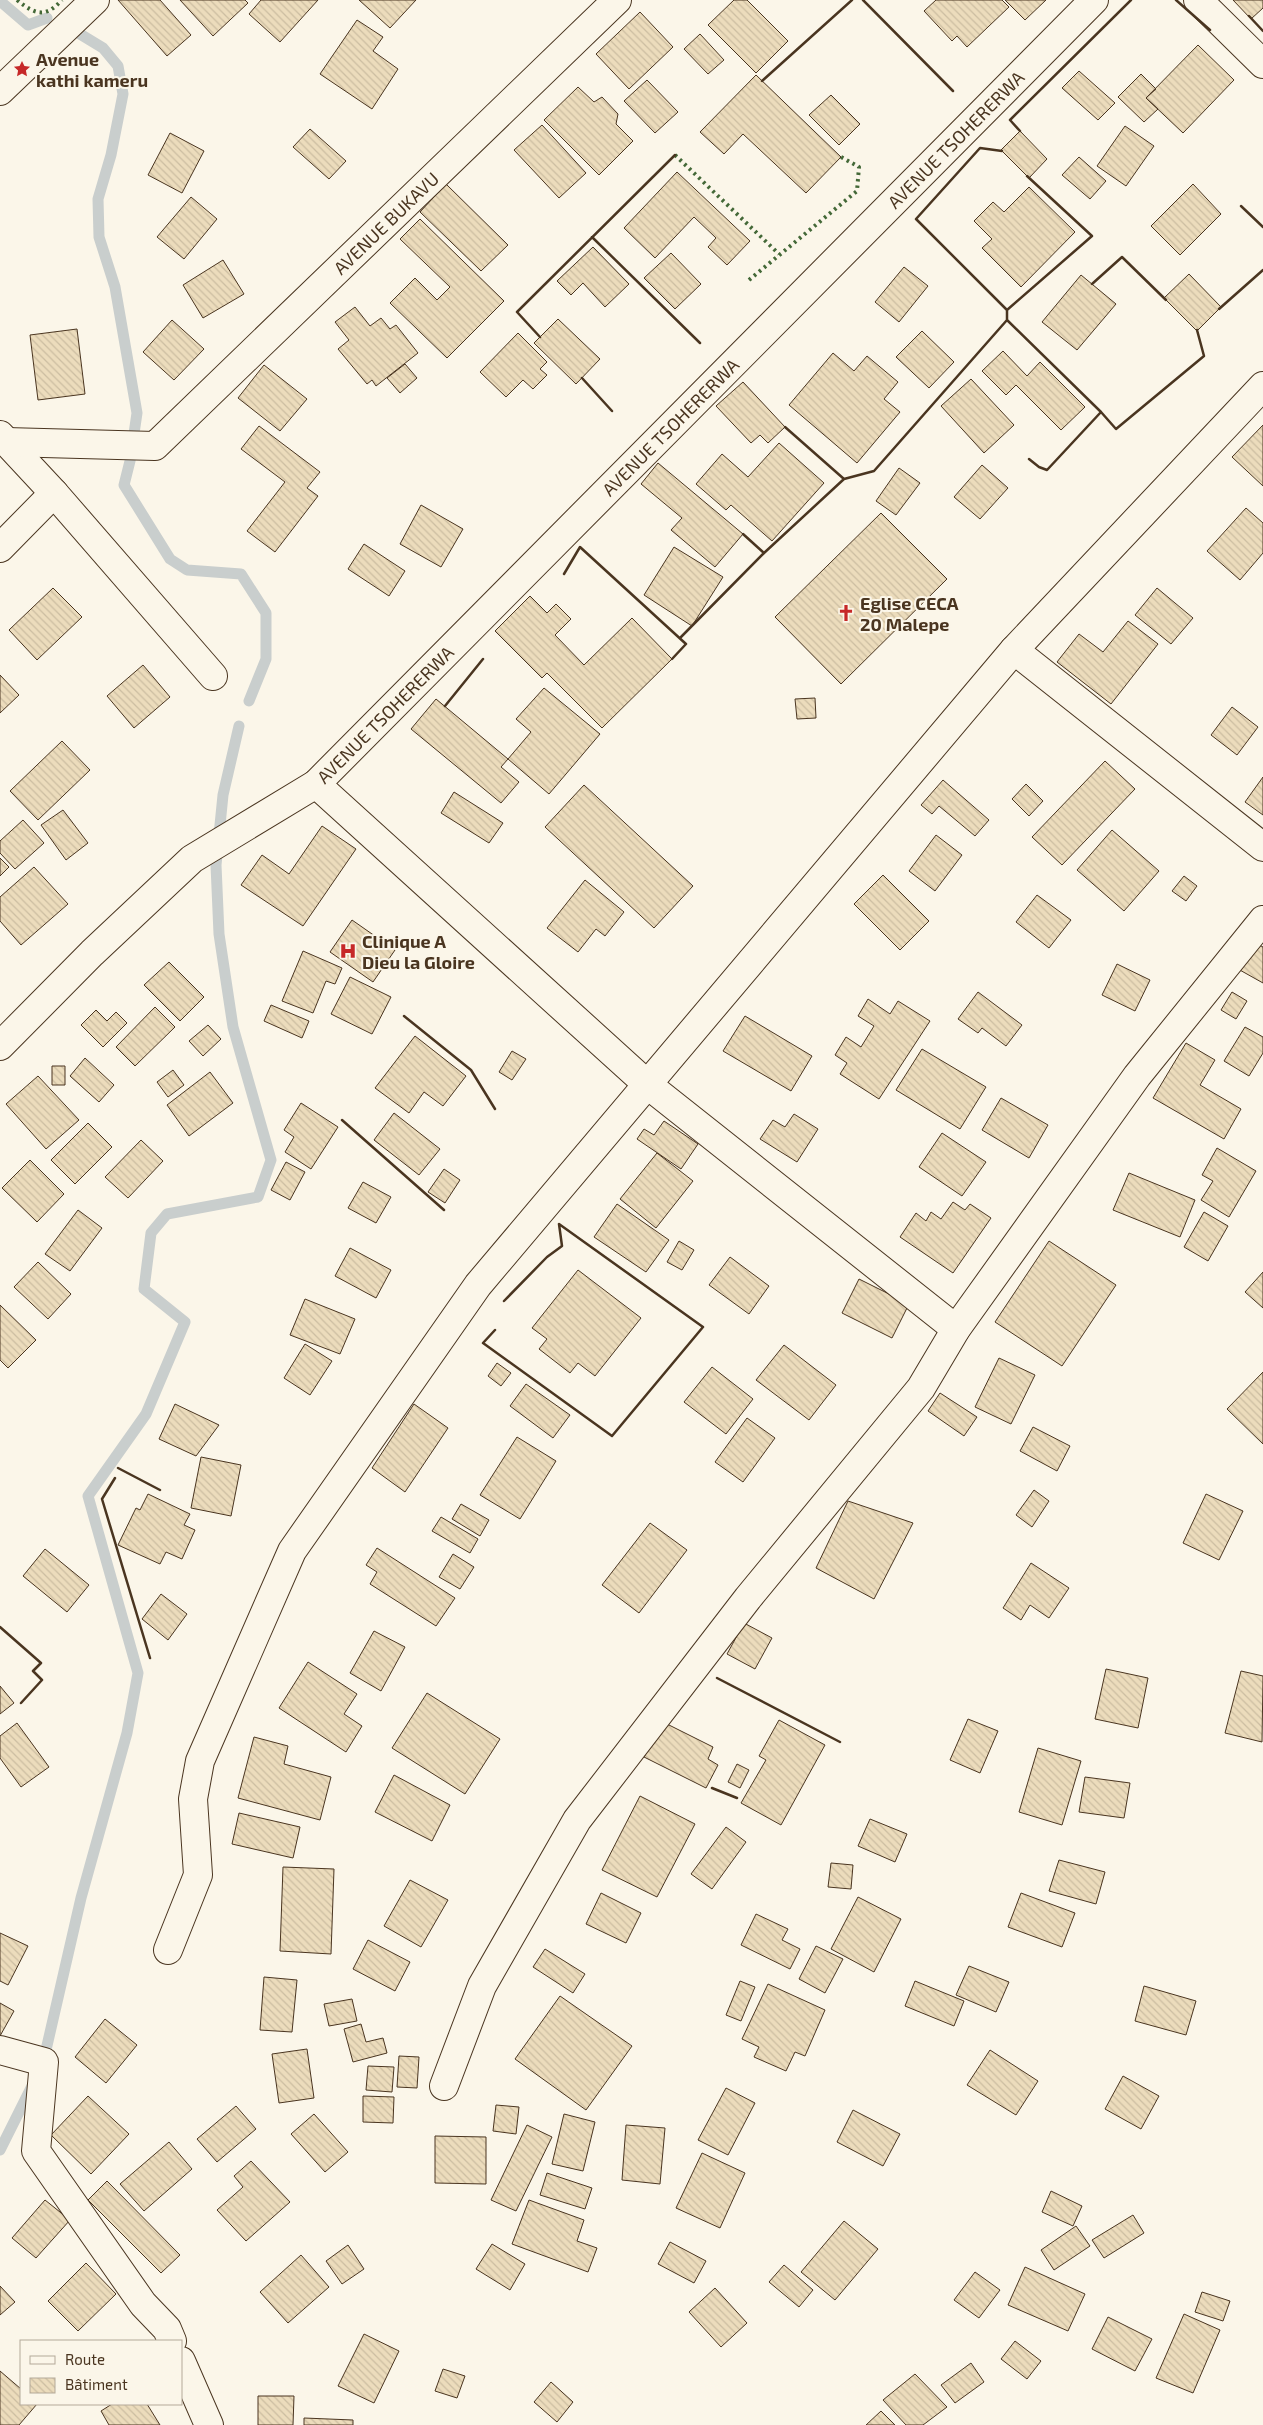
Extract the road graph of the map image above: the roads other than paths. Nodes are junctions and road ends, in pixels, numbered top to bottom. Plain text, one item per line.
1 (94, 0) edge
2 (617, 0) edge
3 (1094, 0) edge
4 (1198, 0) edge
5 (1263, 64) edge
6 (0, 91) edge
7 (1263, 386) edge
8 (3, 438) edge
9 (54, 493) junction
10 (0, 548) edge
11 (1014, 650) junction
12 (213, 676) dead end
13 (316, 784) junction
14 (1263, 847) edge
15 (1263, 920) edge
16 (0, 1046) edge
17 (648, 1085) junction
18 (956, 1329) junction
19 (168, 1950) dead end
20 (0, 2050) edge
21 (444, 2086) dead end
22 (172, 2340) edge
23 (182, 2363) edge
24 (209, 2425) edge

1 - 6 street
2 - 8 street, AVENUE BUKAVU
3 - 13 street, AVENUE TSOHERERWA
4 - 5 street
7 - 11 street
8 - 9 street
9 - 10 street
9 - 12 street
11 - 14 street
11 - 17 street
13 - 16 street, AVENUE TSOHERERWA
13 - 17 street
15 - 18 street
17 - 18 street
17 - 19 street
18 - 21 street
20 - 22 street
23 - 24 street

